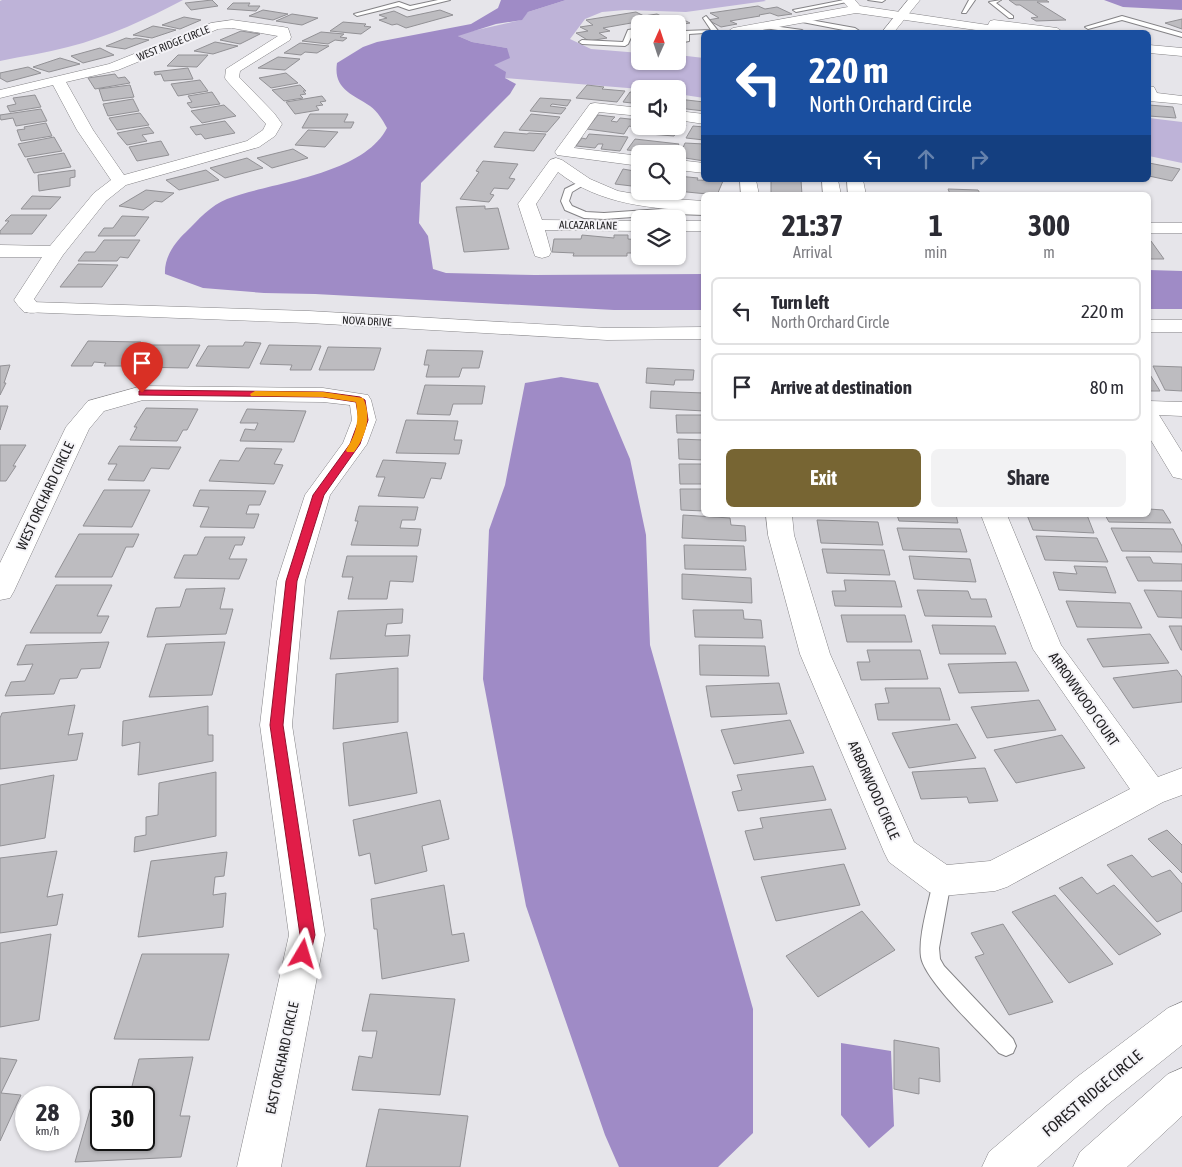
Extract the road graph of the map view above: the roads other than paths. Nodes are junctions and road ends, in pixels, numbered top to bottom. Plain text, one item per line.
1 (392, 0) edge
2 (447, 0) edge
3 (871, 0) edge
4 (882, 0) edge
5 (914, 0) edge
6 (972, 0) edge
7 (998, 0) edge
8 (851, 3) edge
9 (399, 4) junction
10 (964, 12) dead end
11 (357, 14) dead end
12 (924, 14) junction
13 (901, 15) junction
14 (822, 16) junction
15 (1011, 17) dead end
16 (706, 18) dead end
17 (839, 19) dead end
18 (799, 21) edge
19 (1088, 27) dead end
20 (715, 30) edge
21 (744, 30) edge
22 (855, 30) edge
23 (890, 30) edge
24 (911, 30) edge
25 (1003, 30) edge
26 (1042, 30) edge
27 (631, 32) edge
28 (686, 32) edge
29 (701, 32) edge
30 (1182, 35) edge
31 (582, 42) dead end
32 (1151, 43) edge
33 (1182, 46) edge
34 (1151, 49) edge
35 (1182, 52) edge
36 (1151, 58) edge
37 (1182, 61) edge
38 (58, 81) junction
39 (0, 94) edge
40 (1151, 97) edge
41 (1182, 100) edge
42 (631, 111) edge
43 (686, 117) edge
44 (701, 119) edge
45 (559, 158) junction
46 (631, 161) edge
47 (686, 166) edge
48 (701, 168) edge
49 (120, 180) junction
50 (582, 183) junction
51 (701, 206) edge
52 (701, 212) edge
53 (535, 224) junction
54 (631, 226) edge
55 (686, 226) edge
56 (701, 226) edge
57 (1151, 228) edge
58 (1182, 228) edge
59 (0, 251) edge
60 (55, 252) junction
61 (542, 252) dead end
62 (1151, 326) edge
63 (1182, 326) edge
64 (701, 333) edge
65 (360, 400) joint
66 (1151, 408) edge
67 (1182, 409) edge
68 (1151, 421) edge
69 (1182, 472) edge
70 (779, 517) edge
71 (995, 517) edge
72 (0, 591) edge
73 (1182, 781) edge
74 (1151, 792) junction
75 (942, 881) junction
76 (1182, 1021) edge
77 (1006, 1046) dead end
78 (1182, 1088) edge
79 (259, 1167) edge
80 (1004, 1167) edge
81 (1095, 1167) edge

1 - 9 lane
2 - 9 lane
3 - 4 lane
5 - 13 street
6 - 10 lane
7 - 15 lane
8 - 13 street
8 - 14 street
8 - 18 lane
9 - 11 lane
12 - 13 street
12 - 24 street
12 - 25 street
12 - 26 street
13 - 23 street
14 - 17 lane
14 - 18 street
16 - 20 lane
18 - 21 street
18 - 22 lane
19 - 30 lane
27 - 31 lane
28 - 29 lane
32 - 33 street
34 - 35 street
36 - 37 street
38 - 39 street
38 - 49 street
38 - 49 street, WEST RIDGE CIRCLE
40 - 41 street
42 - 45 street
43 - 44 street
45 - 46 street
45 - 50 street
45 - 53 street
47 - 48 street
49 - 60 street
50 - 51 street
50 - 52 lane
53 - 54 street, ALCAZAR LANE
53 - 61 street
55 - 56 street
57 - 58 street
59 - 60 street
60 - 64 street, NOVA DRIVE
62 - 63 street
65 - 72 street, WEST ORCHARD CIRCLE
65 - 79 street, EAST ORCHARD CIRCLE
66 - 67 street
68 - 69 street
70 - 75 street, ARBORWOOD CIRCLE
71 - 74 street, ARROWWOOD COURT
73 - 74 street
74 - 75 street
75 - 77 lane
76 - 80 street, FOREST RIDGE CIRCLE
78 - 81 street

